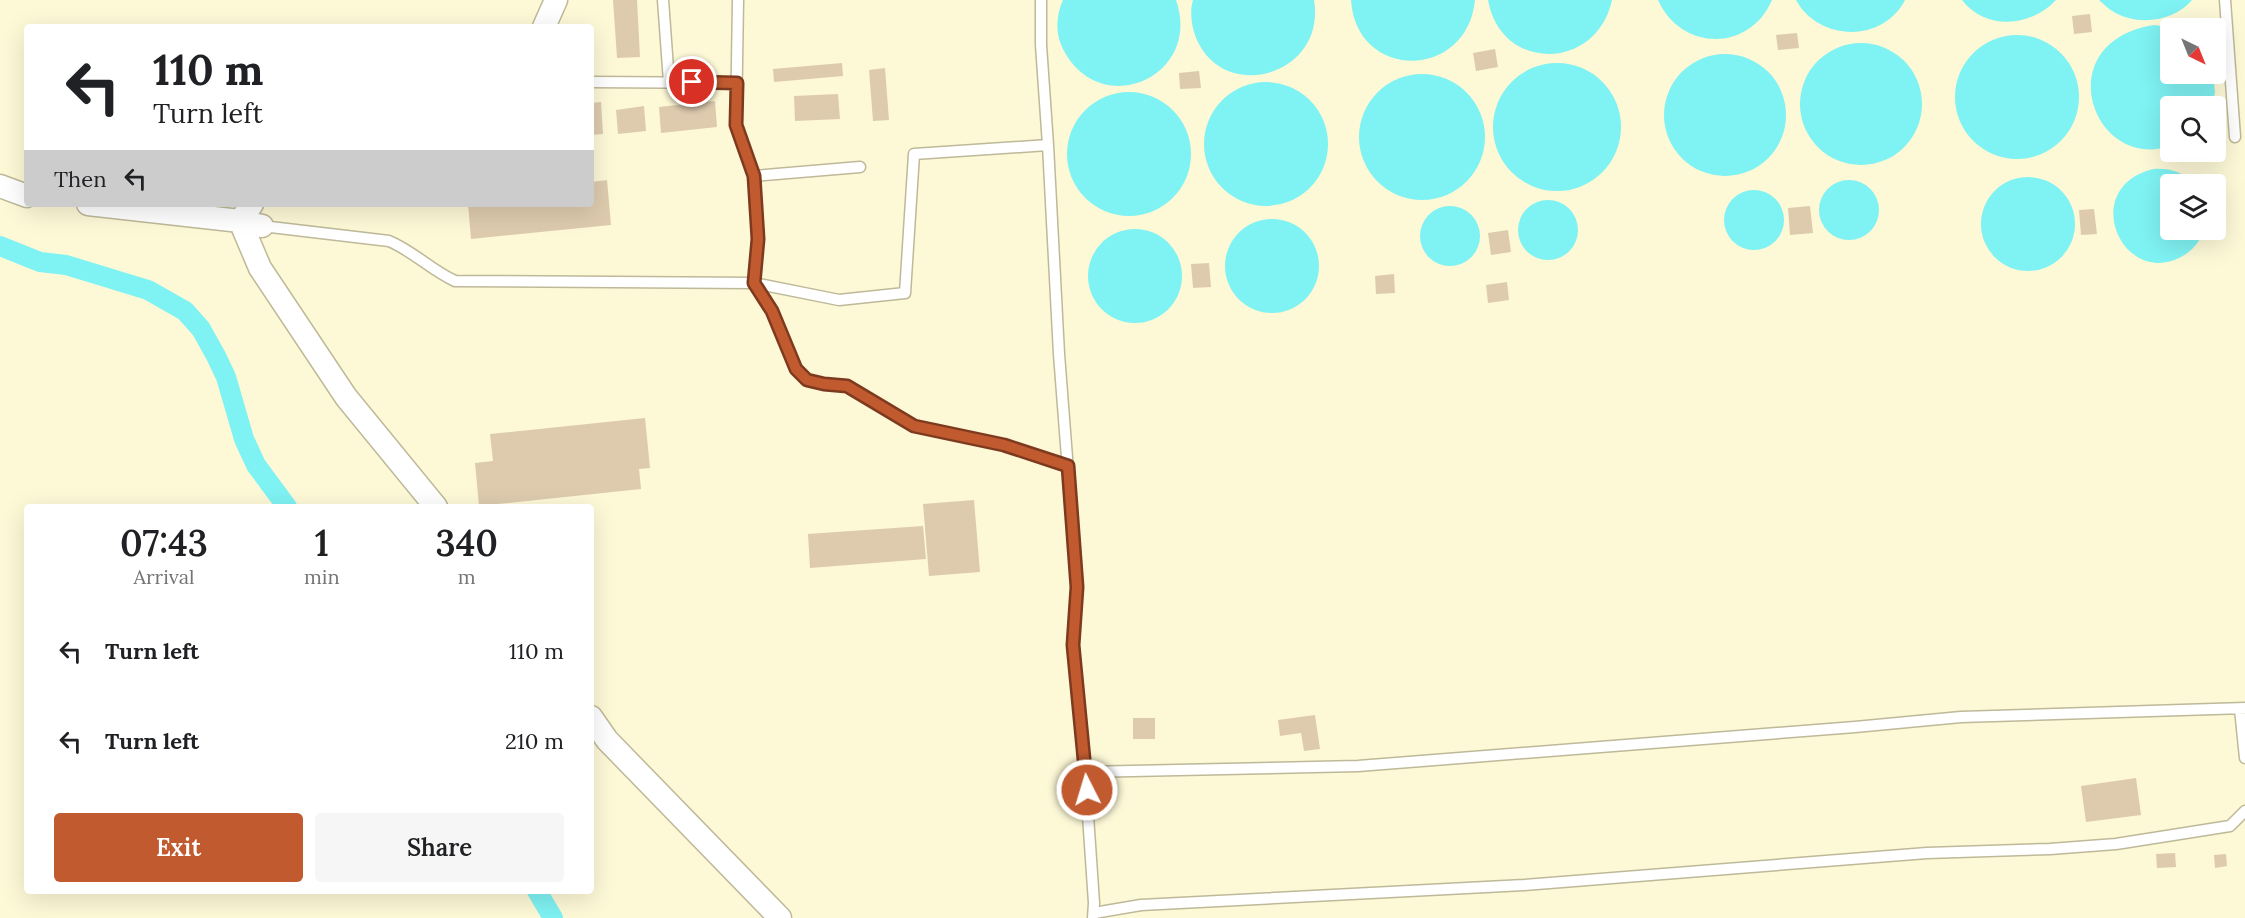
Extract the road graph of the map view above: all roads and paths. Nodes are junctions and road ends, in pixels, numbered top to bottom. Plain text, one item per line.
1 (556, 0) edge
2 (663, 0) edge
3 (738, 0) edge
4 (1041, 0) edge
5 (2225, 0) edge
6 (545, 24) edge
7 (594, 82) edge
8 (669, 82) junction
9 (737, 83) junction
10 (2235, 136) dead end
11 (1048, 145) junction
12 (860, 167) dead end
13 (754, 176) junction
14 (0, 186) edge
15 (24, 195) edge
16 (126, 207) edge
17 (251, 217) edge
18 (754, 283) junction
19 (1068, 466) junction
20 (434, 504) edge
21 (2242, 709) edge
22 (594, 721) edge
23 (2245, 758) edge
24 (1085, 772) junction
25 (2245, 811) edge
26 (1093, 916) edge
27 (780, 918) edge

1 - 6 street
2 - 8 lane
3 - 9 lane
4 - 11 lane
5 - 10 lane
7 - 8 lane
8 - 9 lane
9 - 13 lane
11 - 18 lane
11 - 19 lane
12 - 13 lane
13 - 18 lane
14 - 15 street
16 - 17 street
17 - 18 lane
17 - 20 street
18 - 19 lane
19 - 24 lane
21 - 23 lane
21 - 24 lane
22 - 27 street
24 - 26 lane
25 - 26 lane

